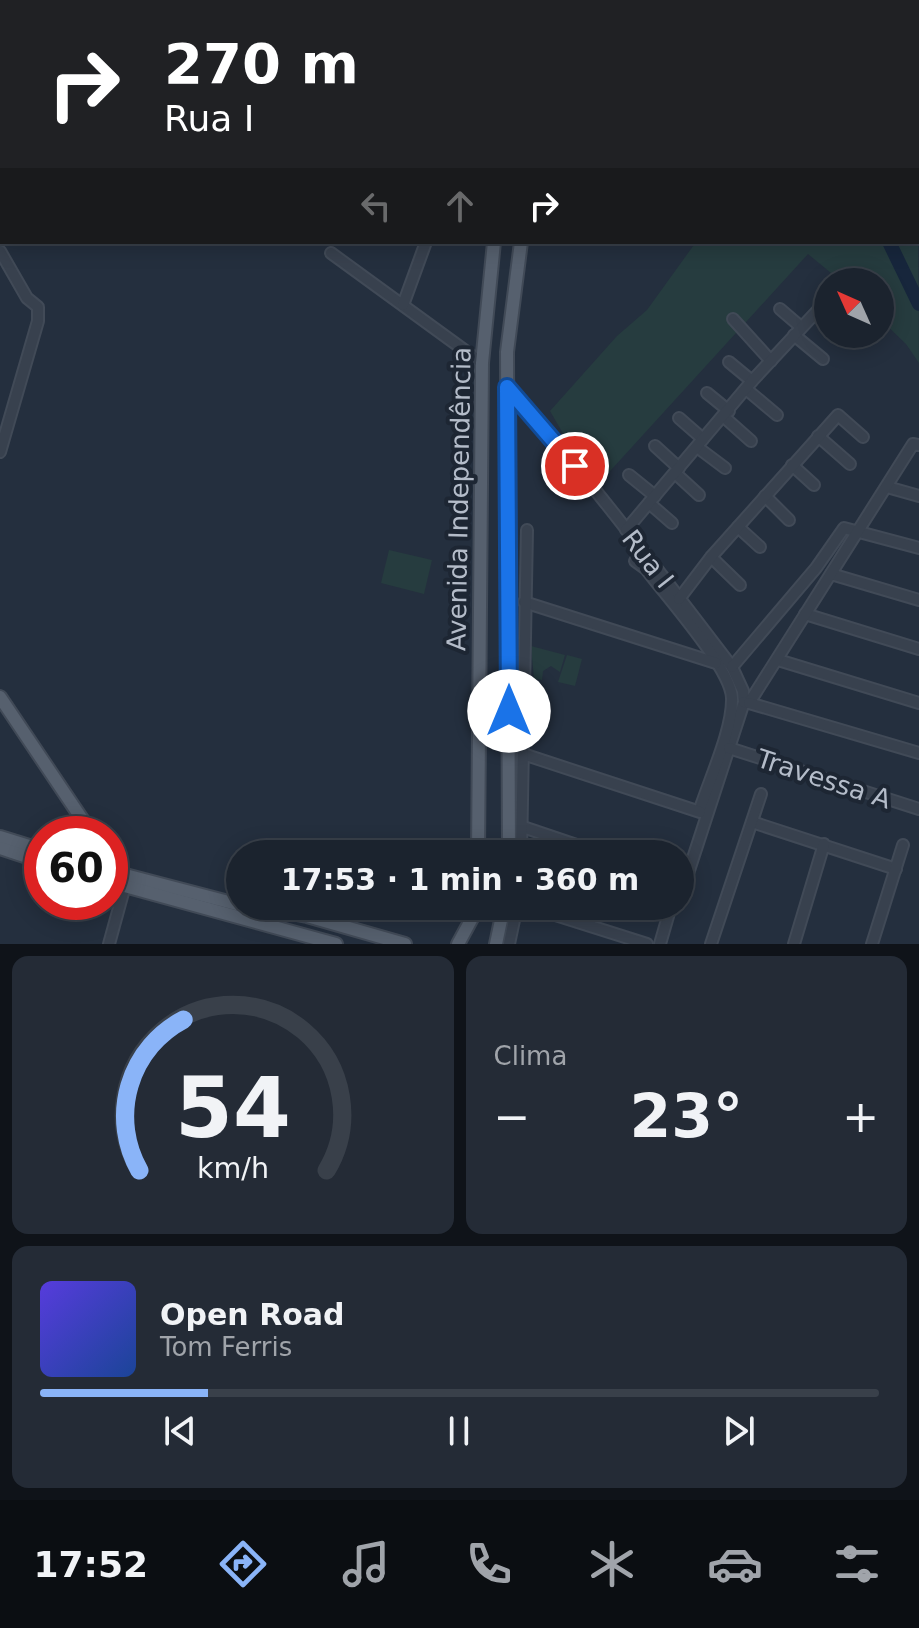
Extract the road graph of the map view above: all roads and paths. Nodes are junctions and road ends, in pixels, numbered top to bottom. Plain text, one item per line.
1 (425, 244) edge
2 (494, 244) edge
3 (521, 244) edge
4 (0, 251) edge
5 (331, 253) dead end
6 (403, 305) junction
7 (780, 309) dead end
8 (814, 314) edge
9 (733, 319) dead end
10 (798, 331) junction
11 (753, 335) dead end
12 (507, 352) junction
13 (774, 357) junction
14 (482, 358) junction
15 (823, 359) dead end
16 (729, 362) dead end
17 (482, 380) junction
18 (749, 385) junction
19 (507, 387) junction
20 (707, 393) dead end
21 (727, 414) junction
22 (777, 415) dead end
23 (679, 418) dead end
24 (818, 436) junction
25 (863, 437) dead end
26 (751, 441) dead end
27 (700, 443) junction
28 (916, 444) edge
29 (655, 446) dead end
30 (0, 452) edge
31 (850, 464) dead end
32 (792, 465) junction
33 (725, 468) dead end
34 (677, 470) junction
35 (629, 475) dead end
36 (814, 485) dead end
37 (887, 487) junction
38 (699, 495) dead end
39 (765, 496) junction
40 (919, 496) edge
41 (652, 499) junction
42 (789, 520) dead end
43 (672, 523) dead end
44 (738, 527) junction
45 (527, 530) dead end
46 (626, 530) junction
47 (860, 530) junction
48 (760, 547) dead end
49 (919, 548) edge
50 (711, 557) junction
51 (635, 561) dead end
52 (831, 574) junction
53 (740, 585) dead end
54 (679, 599) junction
55 (919, 600) edge
56 (524, 602) junction
57 (805, 614) junction
58 (919, 649) edge
59 (778, 660) junction
60 (718, 663) junction
61 (732, 667) junction
62 (0, 697) edge
63 (747, 702) junction
64 (919, 703) edge
65 (729, 748) junction
66 (919, 753) edge
67 (523, 754) junction
68 (761, 794) dead end
69 (919, 809) edge
70 (700, 812) junction
71 (79, 816) edge
72 (752, 822) junction
73 (523, 827) junction
74 (0, 837) edge
75 (479, 840) edge
76 (509, 840) edge
77 (522, 840) edge
78 (562, 840) edge
79 (691, 840) edge
80 (24, 844) edge
81 (824, 844) junction
82 (903, 845) dead end
83 (0, 848) edge
84 (694, 855) edge
85 (24, 856) edge
86 (896, 869) junction
87 (128, 882) edge
88 (218, 906) junction
89 (226, 906) edge
90 (115, 920) edge
91 (274, 920) edge
92 (321, 920) edge
93 (470, 920) edge
94 (474, 920) edge
95 (502, 920) edge
96 (514, 920) edge
97 (571, 920) edge
98 (667, 920) edge
99 (674, 920) edge
100 (278, 922) junction
101 (109, 944) edge
102 (313, 944) edge
103 (336, 944) edge
104 (381, 944) edge
105 (405, 944) edge
106 (458, 944) edge
107 (469, 944) edge
108 (498, 944) edge
109 (509, 944) edge
110 (647, 944) edge
111 (660, 944) edge
112 (666, 944) edge
113 (711, 944) edge
114 (794, 944) edge
115 (872, 944) edge

1 - 6 street
2 - 14 main road, Avenida Independência
3 - 12 main road, Avenida Independência
4 - 30 street
5 - 6 street
6 - 14 street
7 - 10 street
8 - 10 street
9 - 13 street
10 - 13 street
10 - 15 street
11 - 13 street
12 - 14 main road
12 - 19 main road, Avenida Independência
13 - 18 street
14 - 17 main road, Avenida Independência
16 - 18 street
17 - 19 main road
17 - 75 main road, Avenida Independência
18 - 21 street
18 - 22 street
19 - 46 street, Rua I
19 - 76 main road, Avenida Independência
20 - 21 street
21 - 26 street
21 - 27 street
23 - 27 street
24 - 25 street
24 - 31 street
24 - 32 street
27 - 33 street
27 - 34 street
28 - 37 street
29 - 34 street
32 - 36 street
32 - 39 street
34 - 38 street
34 - 41 street
35 - 41 street
37 - 40 street
37 - 47 street
39 - 42 street
39 - 44 street
41 - 43 street
41 - 46 street
44 - 48 street
44 - 50 street
45 - 56 street
46 - 54 street, Rua I
47 - 49 street
47 - 52 street
47 - 61 street
50 - 53 street
50 - 54 street
51 - 60 street
52 - 55 street
52 - 57 street
54 - 61 street, Rua I
56 - 60 street
56 - 67 street
57 - 58 street
57 - 59 street
59 - 63 street
59 - 64 street
60 - 70 street
61 - 63 street, Rua I
62 - 71 main road
63 - 65 street
63 - 66 street
65 - 69 street, Travessa A
65 - 84 street
67 - 70 street
67 - 73 street
68 - 72 street
70 - 79 street
72 - 81 street
72 - 113 street
73 - 77 street
73 - 78 street
74 - 80 main road
81 - 86 street
81 - 114 street
82 - 86 street
83 - 85 main road
86 - 115 street
87 - 88 main road
88 - 89 main road
88 - 100 main road
88 - 102 main road
90 - 101 street
91 - 100 main road
92 - 105 main road
93 - 106 main road
94 - 107 main road
95 - 108 main road
96 - 109 street
97 - 110 street
98 - 111 street
99 - 112 street
100 - 103 main road
100 - 104 main road

